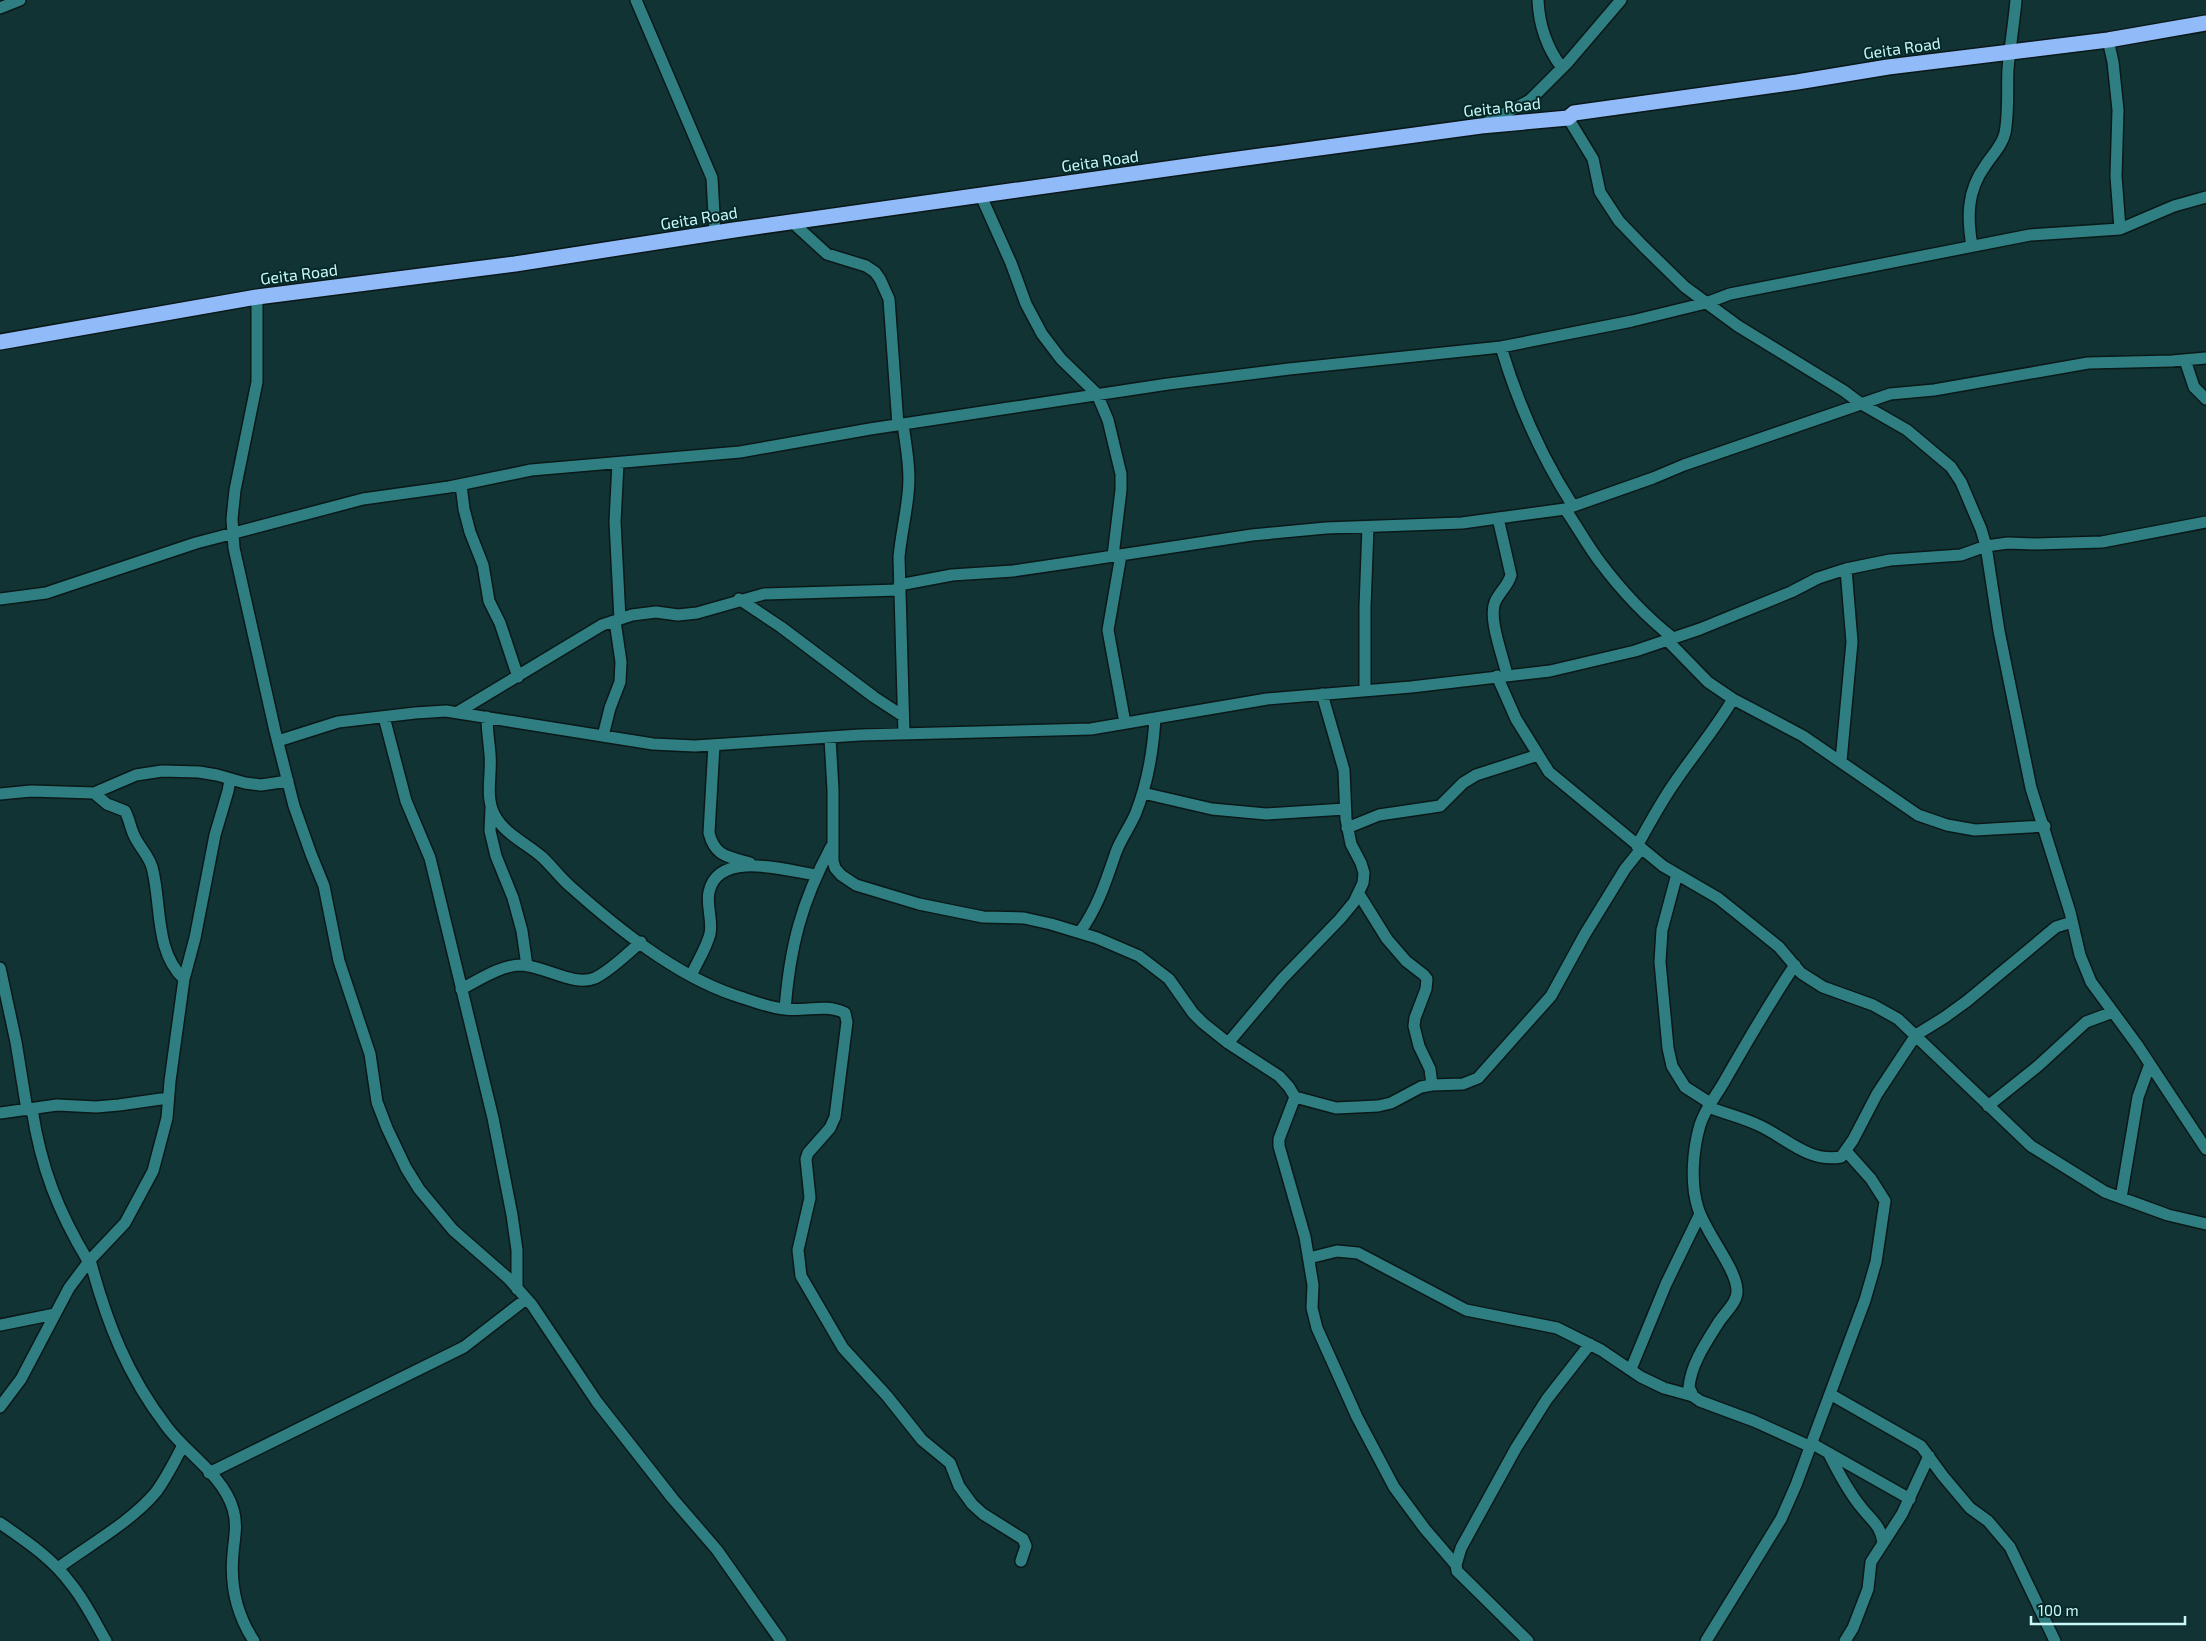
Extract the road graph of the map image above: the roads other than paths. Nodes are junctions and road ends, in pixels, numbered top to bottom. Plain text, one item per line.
1 (20, 0) edge
2 (636, 0) edge
3 (1538, 0) edge
4 (1621, 0) edge
5 (2016, 0) edge
6 (0, 8) edge
7 (2206, 23) edge
8 (2108, 40) junction
9 (2009, 51) junction
10 (1562, 68) junction
11 (1568, 118) junction
12 (1480, 126) junction
13 (981, 196) junction
14 (2206, 196) edge
15 (792, 222) junction
16 (2120, 229) junction
17 (715, 233) junction
18 (1972, 246) junction
19 (257, 298) junction
20 (1706, 302) junction
21 (0, 342) edge
22 (1501, 347) junction
23 (2206, 358) edge
24 (2185, 360) junction
25 (1097, 394) junction
26 (2206, 399) edge
27 (1860, 403) junction
28 (900, 424) junction
29 (618, 463) junction
30 (461, 485) junction
31 (1569, 508) junction
32 (1498, 518) junction
33 (2206, 522) edge
34 (1368, 527) junction
35 (233, 532) junction
36 (1986, 546) junction
37 (1117, 556) junction
38 (1846, 569) junction
39 (899, 587) junction
40 (0, 599) edge
41 (740, 599) junction
42 (618, 620) junction
43 (1670, 639) junction
44 (1502, 676) junction
45 (518, 677) junction
46 (1365, 690) junction
47 (1322, 694) junction
48 (1733, 699) junction
49 (458, 712) junction
50 (903, 716) junction
51 (384, 717) junction
52 (487, 717) junction
53 (1155, 718) junction
54 (1126, 723) junction
55 (904, 734) junction
56 (603, 736) junction
57 (830, 738) junction
58 (278, 742) junction
59 (714, 745) junction
60 (1538, 755) junction
61 (1841, 761) junction
62 (230, 780) junction
63 (288, 781) junction
64 (94, 793) junction
65 (1143, 793) junction
66 (0, 794) edge
67 (491, 802) junction
68 (1345, 809) junction
69 (2045, 826) junction
70 (1348, 828) junction
71 (834, 844) junction
72 (1639, 847) junction
73 (754, 864) junction
74 (1677, 874) junction
75 (816, 876) junction
76 (1359, 894) junction
77 (2072, 922) junction
78 (1080, 932) junction
79 (641, 942) junction
80 (1795, 965) junction
81 (527, 966) junction
82 (0, 968) edge
83 (691, 976) junction
84 (184, 979) junction
85 (461, 989) junction
86 (785, 1010) junction
87 (2112, 1012) junction
88 (1916, 1035) junction
89 (1228, 1043) junction
90 (2150, 1064) junction
91 (1432, 1084) junction
92 (1295, 1097) junction
93 (168, 1098) junction
94 (1709, 1105) junction
95 (1988, 1106) junction
96 (30, 1110) junction
97 (0, 1112) edge
98 (2206, 1149) edge
99 (1846, 1152) junction
100 (2121, 1198) junction
101 (1700, 1214) junction
102 (2206, 1224) edge
103 (1309, 1258) junction
104 (89, 1260) junction
105 (517, 1289) junction
106 (526, 1299) junction
107 (55, 1314) junction
108 (0, 1325) edge
109 (1590, 1344) junction
110 (1630, 1369) junction
111 (1830, 1394) junction
112 (1693, 1396) junction
113 (0, 1407) edge
114 (183, 1445) junction
115 (1810, 1445) junction
116 (1829, 1454) junction
117 (1929, 1456) junction
118 (209, 1473) junction
119 (1910, 1499) junction
120 (0, 1523) edge
121 (1883, 1543) junction
122 (1021, 1561) dead end
123 (1456, 1565) junction
124 (58, 1568) junction
125 (106, 1641) edge
126 (254, 1641) edge
127 (781, 1641) edge
128 (1528, 1641) edge
129 (1706, 1641) edge
130 (1845, 1641) edge
131 (2055, 1641) edge

1 - 6 street
2 - 17 street
3 - 10 street
4 - 10 street
5 - 9 street
7 - 8 highway, Geita Road
8 - 9 highway, Geita Road
8 - 16 street
9 - 11 highway, Geita Road
9 - 18 street
10 - 12 street
11 - 12 highway, Geita Road
11 - 20 street
12 - 13 highway, Geita Road
13 - 15 highway, Geita Road
13 - 25 street
14 - 16 street
15 - 17 highway, Geita Road
15 - 28 street
16 - 18 street
17 - 19 highway, Geita Road
18 - 20 street
19 - 21 highway, Geita Road
19 - 35 street
20 - 22 street
20 - 27 street
22 - 25 street
22 - 31 street
23 - 24 street
24 - 26 street
24 - 27 street
25 - 28 street
25 - 37 street
27 - 31 street
27 - 36 street
28 - 29 street
28 - 39 street
29 - 30 street
29 - 42 street
30 - 35 street
30 - 45 street
31 - 32 street
31 - 43 street
32 - 34 street
32 - 44 street
33 - 36 street
34 - 37 street
34 - 46 street
35 - 40 street
35 - 58 street
36 - 38 street
36 - 69 street
37 - 39 street
37 - 54 street
38 - 43 street
38 - 61 street
39 - 41 street
39 - 50 street
41 - 42 street
41 - 50 street
42 - 45 street
42 - 56 street
43 - 44 street
43 - 48 street
44 - 46 street
44 - 60 street
45 - 49 street
46 - 47 street
47 - 53 street
47 - 68 street
48 - 61 street
48 - 72 street
49 - 51 street
49 - 52 street
50 - 55 street
51 - 58 street
51 - 85 street
52 - 56 street
52 - 67 street
53 - 54 street
53 - 65 street
54 - 55 street
55 - 57 street
56 - 59 street
57 - 59 street
57 - 71 street
58 - 63 street
59 - 73 street
60 - 70 street
60 - 72 street
61 - 69 street
62 - 63 street
62 - 64 street
62 - 84 street
63 - 105 street
64 - 66 street
64 - 84 street
65 - 68 street
65 - 78 street
67 - 79 street
67 - 81 street
68 - 70 street
69 - 77 street
70 - 76 street
71 - 75 street
71 - 78 street
72 - 74 street
72 - 91 street
73 - 75 street
73 - 83 street
74 - 80 street
74 - 94 street
75 - 86 street
76 - 89 street
76 - 91 street
77 - 87 street
77 - 88 street
78 - 89 street
79 - 81 street
79 - 83 street
80 - 88 street
80 - 94 street
81 - 85 street
82 - 96 street
83 - 86 street
84 - 93 street
85 - 105 street
86 - 122 street
87 - 90 street
87 - 95 street
88 - 95 street
88 - 99 street
89 - 92 street
90 - 98 street
90 - 100 street
91 - 92 street
92 - 103 street
93 - 96 street
93 - 104 street
94 - 99 street
94 - 101 street
95 - 100 street
96 - 97 street
96 - 104 street
99 - 111 street
100 - 102 street
101 - 110 street
101 - 112 street
103 - 109 street
103 - 123 street
104 - 107 street
104 - 114 street
105 - 106 street
106 - 118 street
106 - 127 street
107 - 108 street
107 - 113 street
109 - 110 street
109 - 123 street
110 - 112 street
111 - 115 street
111 - 117 street
112 - 115 street
114 - 118 street
114 - 124 street
115 - 116 street
115 - 129 street
116 - 119 street
116 - 121 street
117 - 119 street
117 - 131 street
118 - 126 street
119 - 121 street
120 - 124 street
121 - 130 street
123 - 128 street
124 - 125 street

